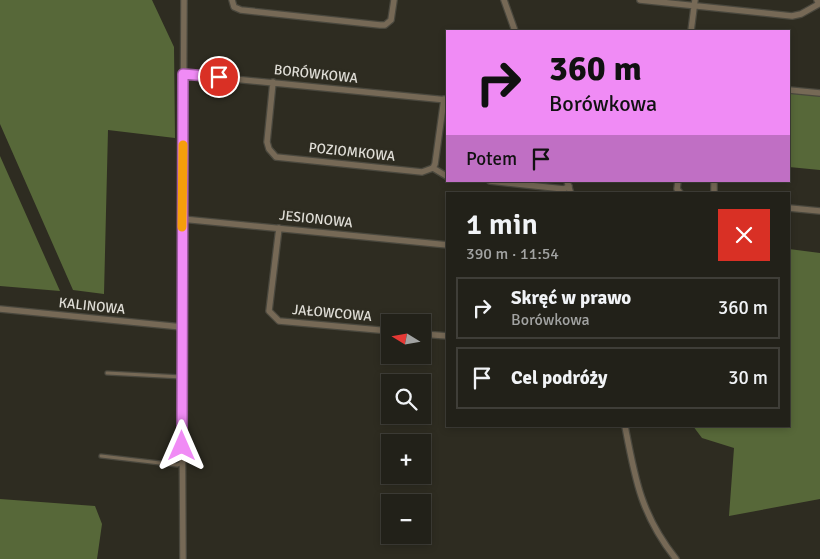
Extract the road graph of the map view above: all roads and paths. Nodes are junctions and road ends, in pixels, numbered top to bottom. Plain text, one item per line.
1 (184, 0) edge
2 (232, 0) edge
3 (394, 0) edge
4 (504, 0) edge
5 (640, 0) edge
6 (818, 2) edge
7 (694, 3) edge
8 (515, 30) edge
9 (691, 30) edge
10 (183, 74) junction
11 (273, 82) junction
12 (790, 90) edge
13 (820, 93) edge
14 (446, 100) edge
15 (433, 168) junction
16 (446, 176) edge
17 (499, 182) edge
18 (568, 184) edge
19 (790, 208) edge
20 (820, 211) edge
21 (182, 219) junction
22 (278, 228) junction
23 (446, 245) edge
24 (0, 309) edge
25 (182, 328) junction
26 (381, 330) edge
27 (431, 335) edge
28 (446, 336) edge
29 (107, 373) dead end
30 (182, 377) junction
31 (625, 427) edge
32 (101, 456) dead end
33 (182, 462) junction
34 (183, 559) edge
35 (676, 559) edge

1 - 10 street
2 - 3 street
4 - 8 street
5 - 7 street
6 - 7 street
7 - 9 street
10 - 11 street, BORÓWKOWA
10 - 21 street
11 - 14 street, BORÓWKOWA
11 - 15 street, POZIOMKOWA
12 - 13 street
14 - 15 street
15 - 16 street
17 - 18 street
19 - 20 street
21 - 22 street, JESIONOWA
21 - 25 street
22 - 23 street, JESIONOWA
22 - 26 street, JAŁOWCOWA
24 - 25 street, KALINOWA
25 - 30 street
27 - 28 street
29 - 30 lane
30 - 33 street
31 - 35 street
32 - 33 lane
33 - 34 street

